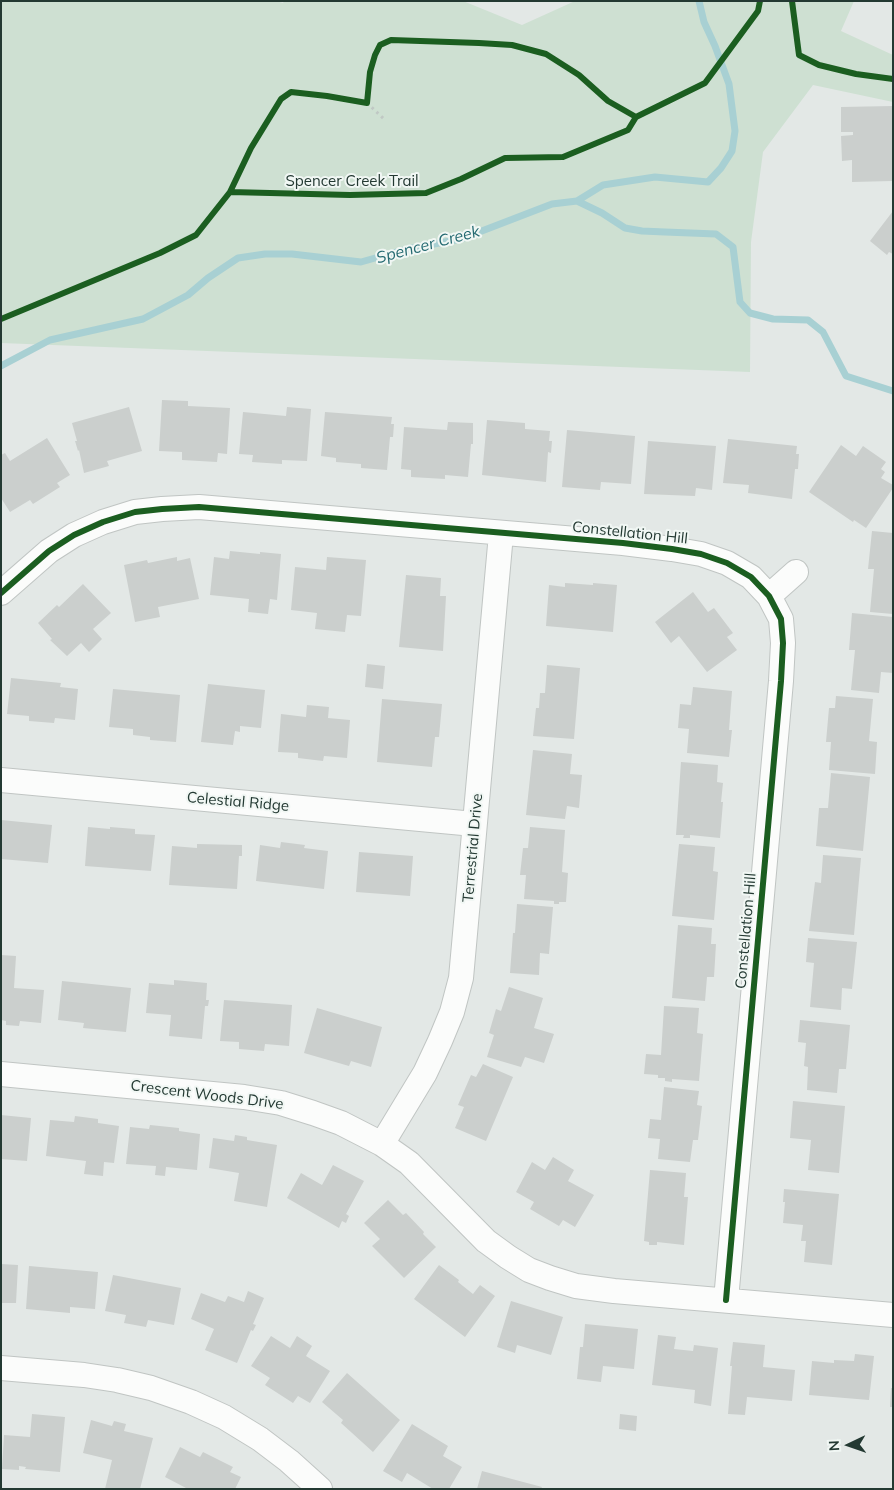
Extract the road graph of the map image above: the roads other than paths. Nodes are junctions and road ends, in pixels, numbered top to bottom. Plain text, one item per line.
1 (501, 534) junction
2 (796, 572) dead end
3 (1, 593) edge
4 (769, 596) junction
5 (1, 780) edge
6 (474, 824) junction
7 (1, 1074) edge
8 (382, 1144) junction
9 (726, 1300) junction
10 (893, 1315) edge
11 (1, 1368) edge
12 (320, 1489) edge

1 - 3 street, Constellation Hill
1 - 4 street, Constellation Hill
1 - 6 street, Terrestrial Drive
2 - 4 street
4 - 9 street, Constellation Hill
5 - 6 street, Celestial Ridge
6 - 8 street, Terrestrial Drive
7 - 8 street, Crescent Woods Drive
8 - 9 street, Crescent Woods Drive
9 - 10 street, Crescent Woods Drive
11 - 12 street

